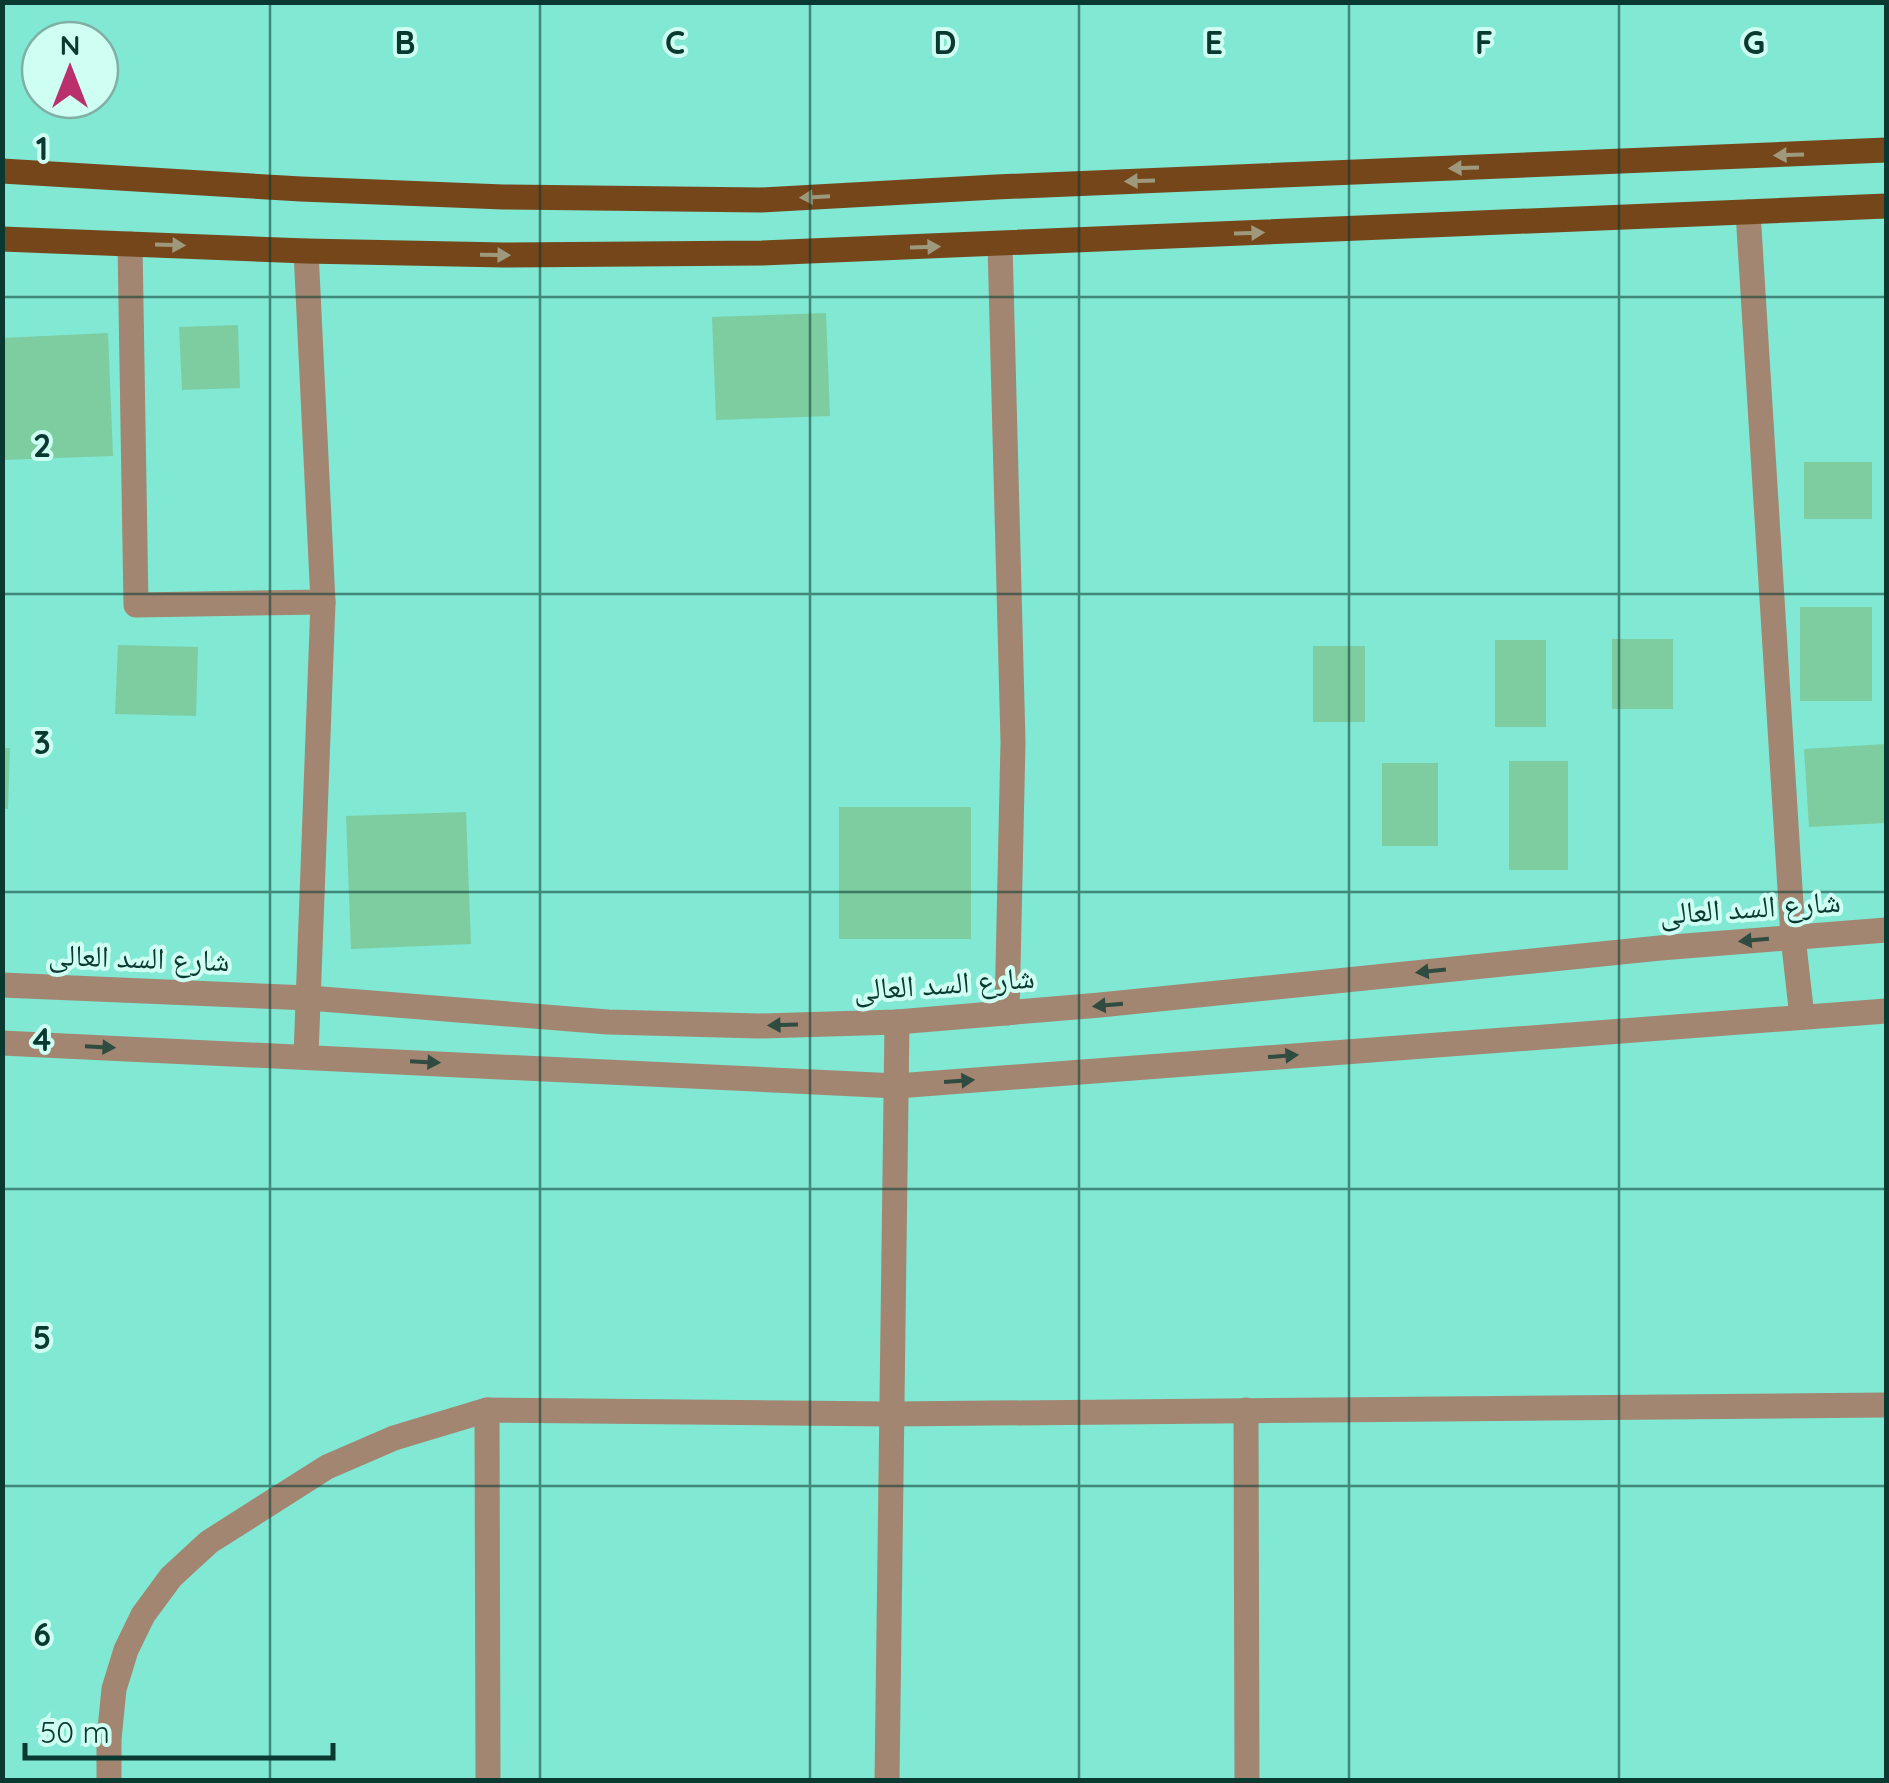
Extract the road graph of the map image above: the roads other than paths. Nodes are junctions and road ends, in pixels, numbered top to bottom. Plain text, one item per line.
1 (1886, 150) edge
2 (2, 171) edge
3 (1886, 206) edge
4 (1748, 212) junction
5 (2, 239) edge
6 (130, 244) junction
7 (1000, 244) junction
8 (306, 251) junction
9 (323, 602) junction
10 (1886, 930) edge
11 (1794, 937) junction
12 (2, 985) edge
13 (309, 998) junction
14 (1886, 1010) edge
15 (1007, 1013) junction
16 (1802, 1017) junction
17 (897, 1022) junction
18 (2, 1043) edge
19 (306, 1056) junction
20 (897, 1086) junction
21 (1886, 1405) edge
22 (487, 1410) junction
23 (1246, 1410) junction
24 (892, 1414) junction
25 (109, 1780) edge
26 (488, 1780) edge
27 (887, 1780) edge
28 (1248, 1780) edge

1 -> 2 main road
3 - 4 main road
7 -> 4 main road
4 - 11 street
5 - 6 main road
6 -> 8 main road
6 - 9 street
8 -> 7 main road
7 - 15 street
8 - 9 street
9 - 13 street
10 - 11 street, شارع السد العالى
11 -> 15 street, شارع السد العالى
11 - 16 street
12 - 13 street, شارع السد العالى
17 -> 13 street, شارع السد العالى
13 - 19 street
14 - 16 street
15 - 17 street, شارع السد العالى
20 -> 16 street
17 - 20 street
18 -> 19 street
19 -> 20 street
20 - 24 street
21 - 23 street
22 - 24 street
22 - 25 street
22 - 26 street
23 - 24 street
23 - 28 street
24 - 27 street

